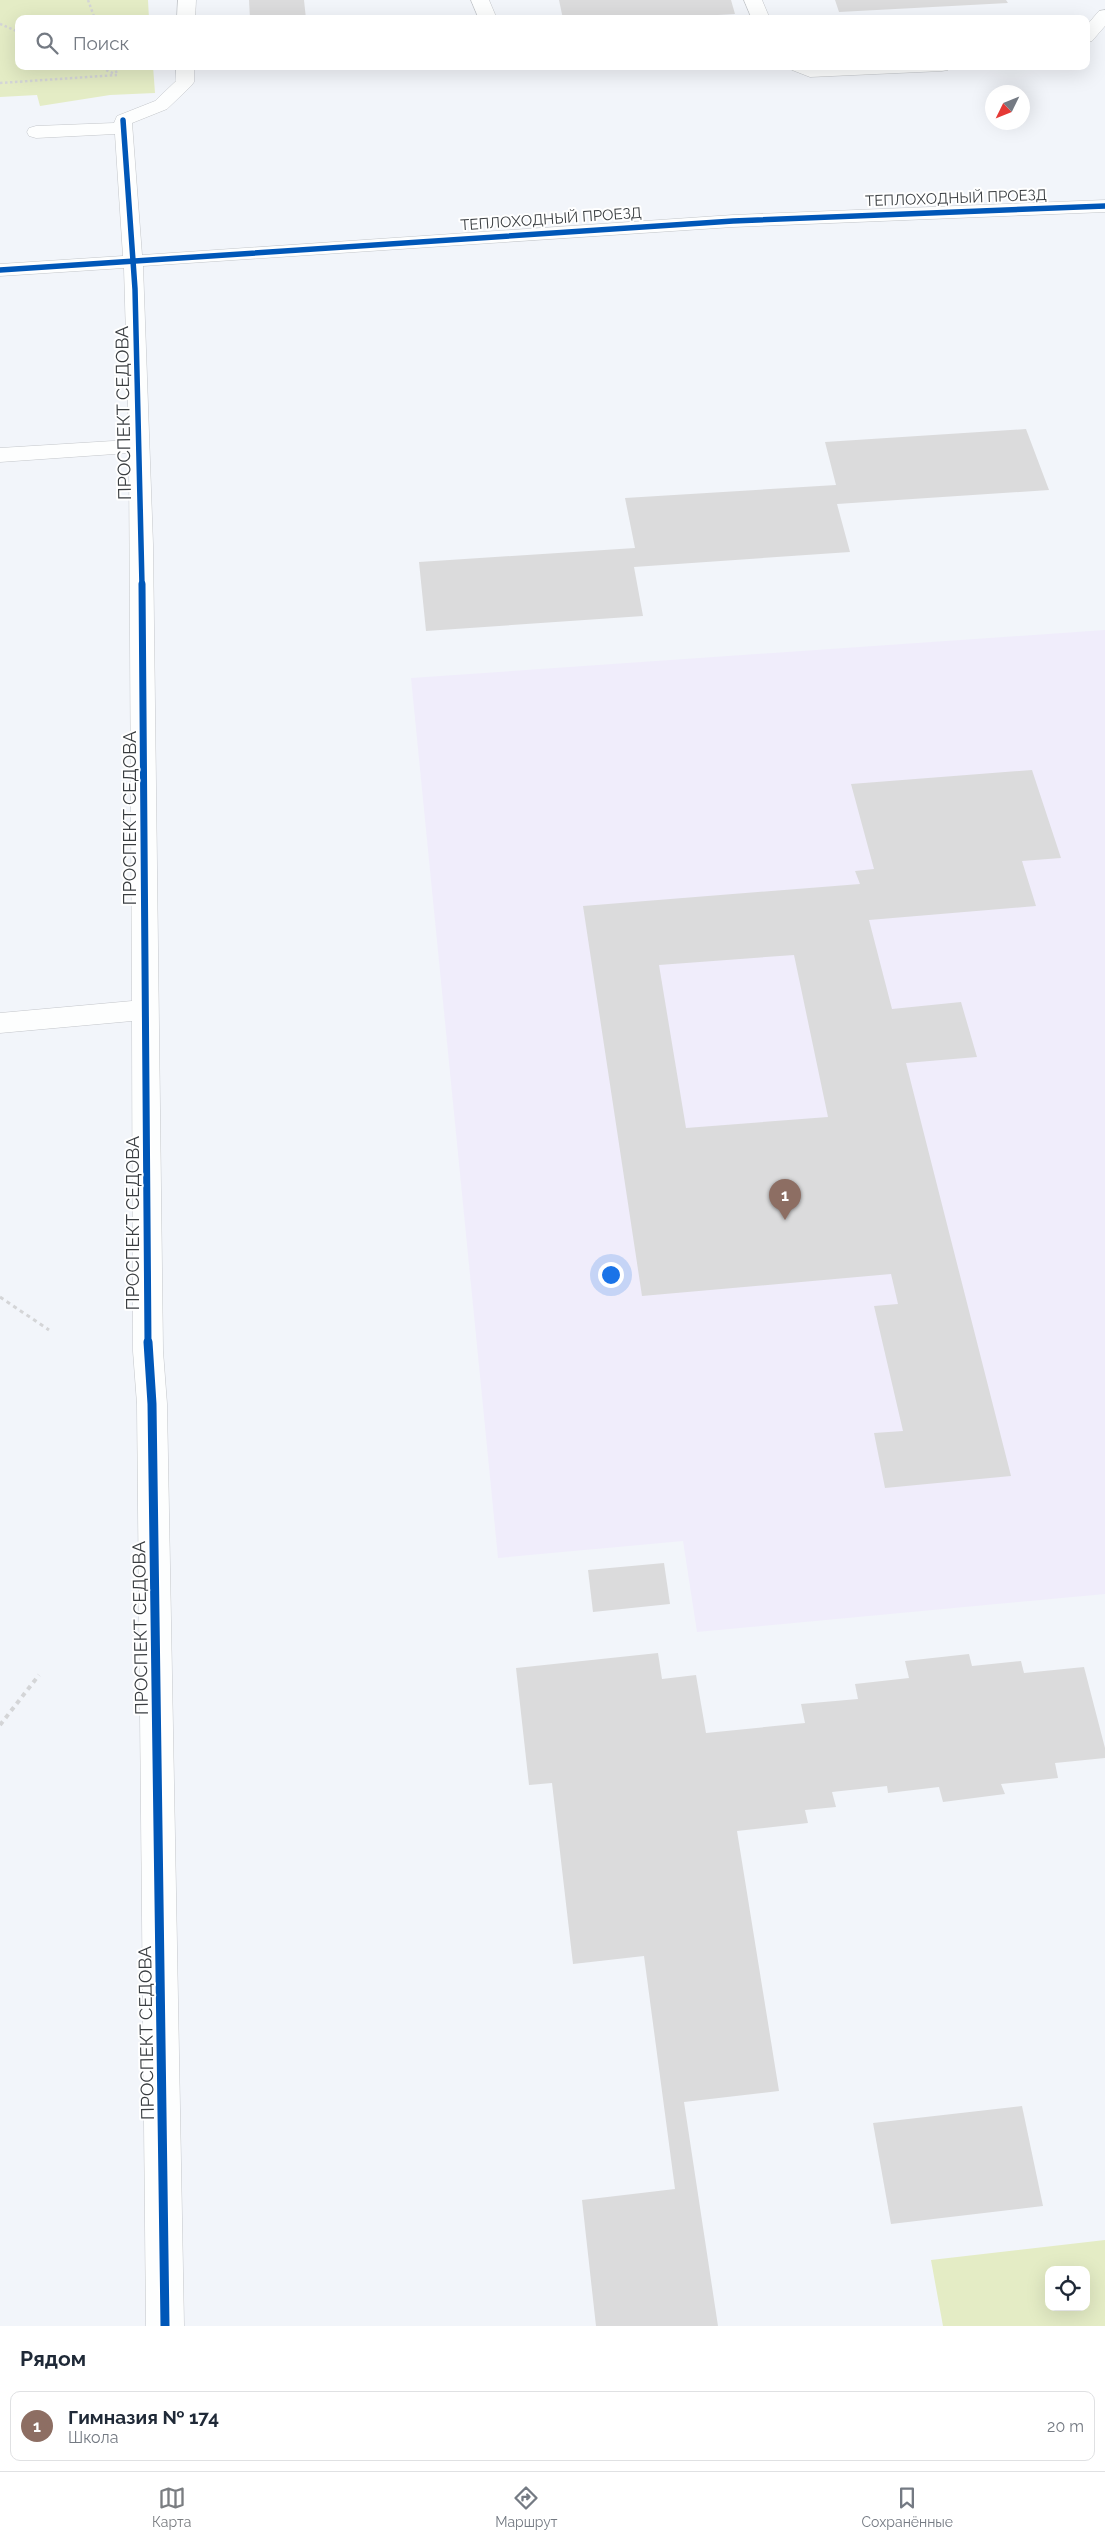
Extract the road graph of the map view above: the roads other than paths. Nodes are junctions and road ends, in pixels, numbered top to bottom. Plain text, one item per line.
1 (187, 0) edge
2 (480, 0) edge
3 (753, 0) edge
4 (186, 15) edge
5 (486, 15) edge
6 (759, 15) edge
7 (1105, 15) edge
8 (1090, 32) edge
9 (185, 70) edge
10 (806, 70) edge
11 (854, 70) edge
12 (123, 124) junction
13 (36, 132) dead end
14 (1105, 206) edge
15 (133, 262) junction
16 (0, 270) edge
17 (138, 446) junction
18 (0, 455) edge
19 (145, 1010) junction
20 (0, 1023) edge
21 (165, 2326) edge

1 - 4 street
2 - 5 street
3 - 6 street
7 - 8 street
9 - 12 street
10 - 11 street
12 - 13 street
12 - 15 street, ПРОСПЕКТ СЕДОВА
14 - 15 street, ТЕПЛОХОДНЫЙ ПРОЕЗД
15 - 16 street, ТЕПЛОХОДНЫЙ ПРОЕЗД
15 - 17 street, ПРОСПЕКТ СЕДОВА
17 - 18 street
17 - 19 street, ПРОСПЕКТ СЕДОВА
19 - 20 street
19 - 21 street, ПРОСПЕКТ СЕДОВА

